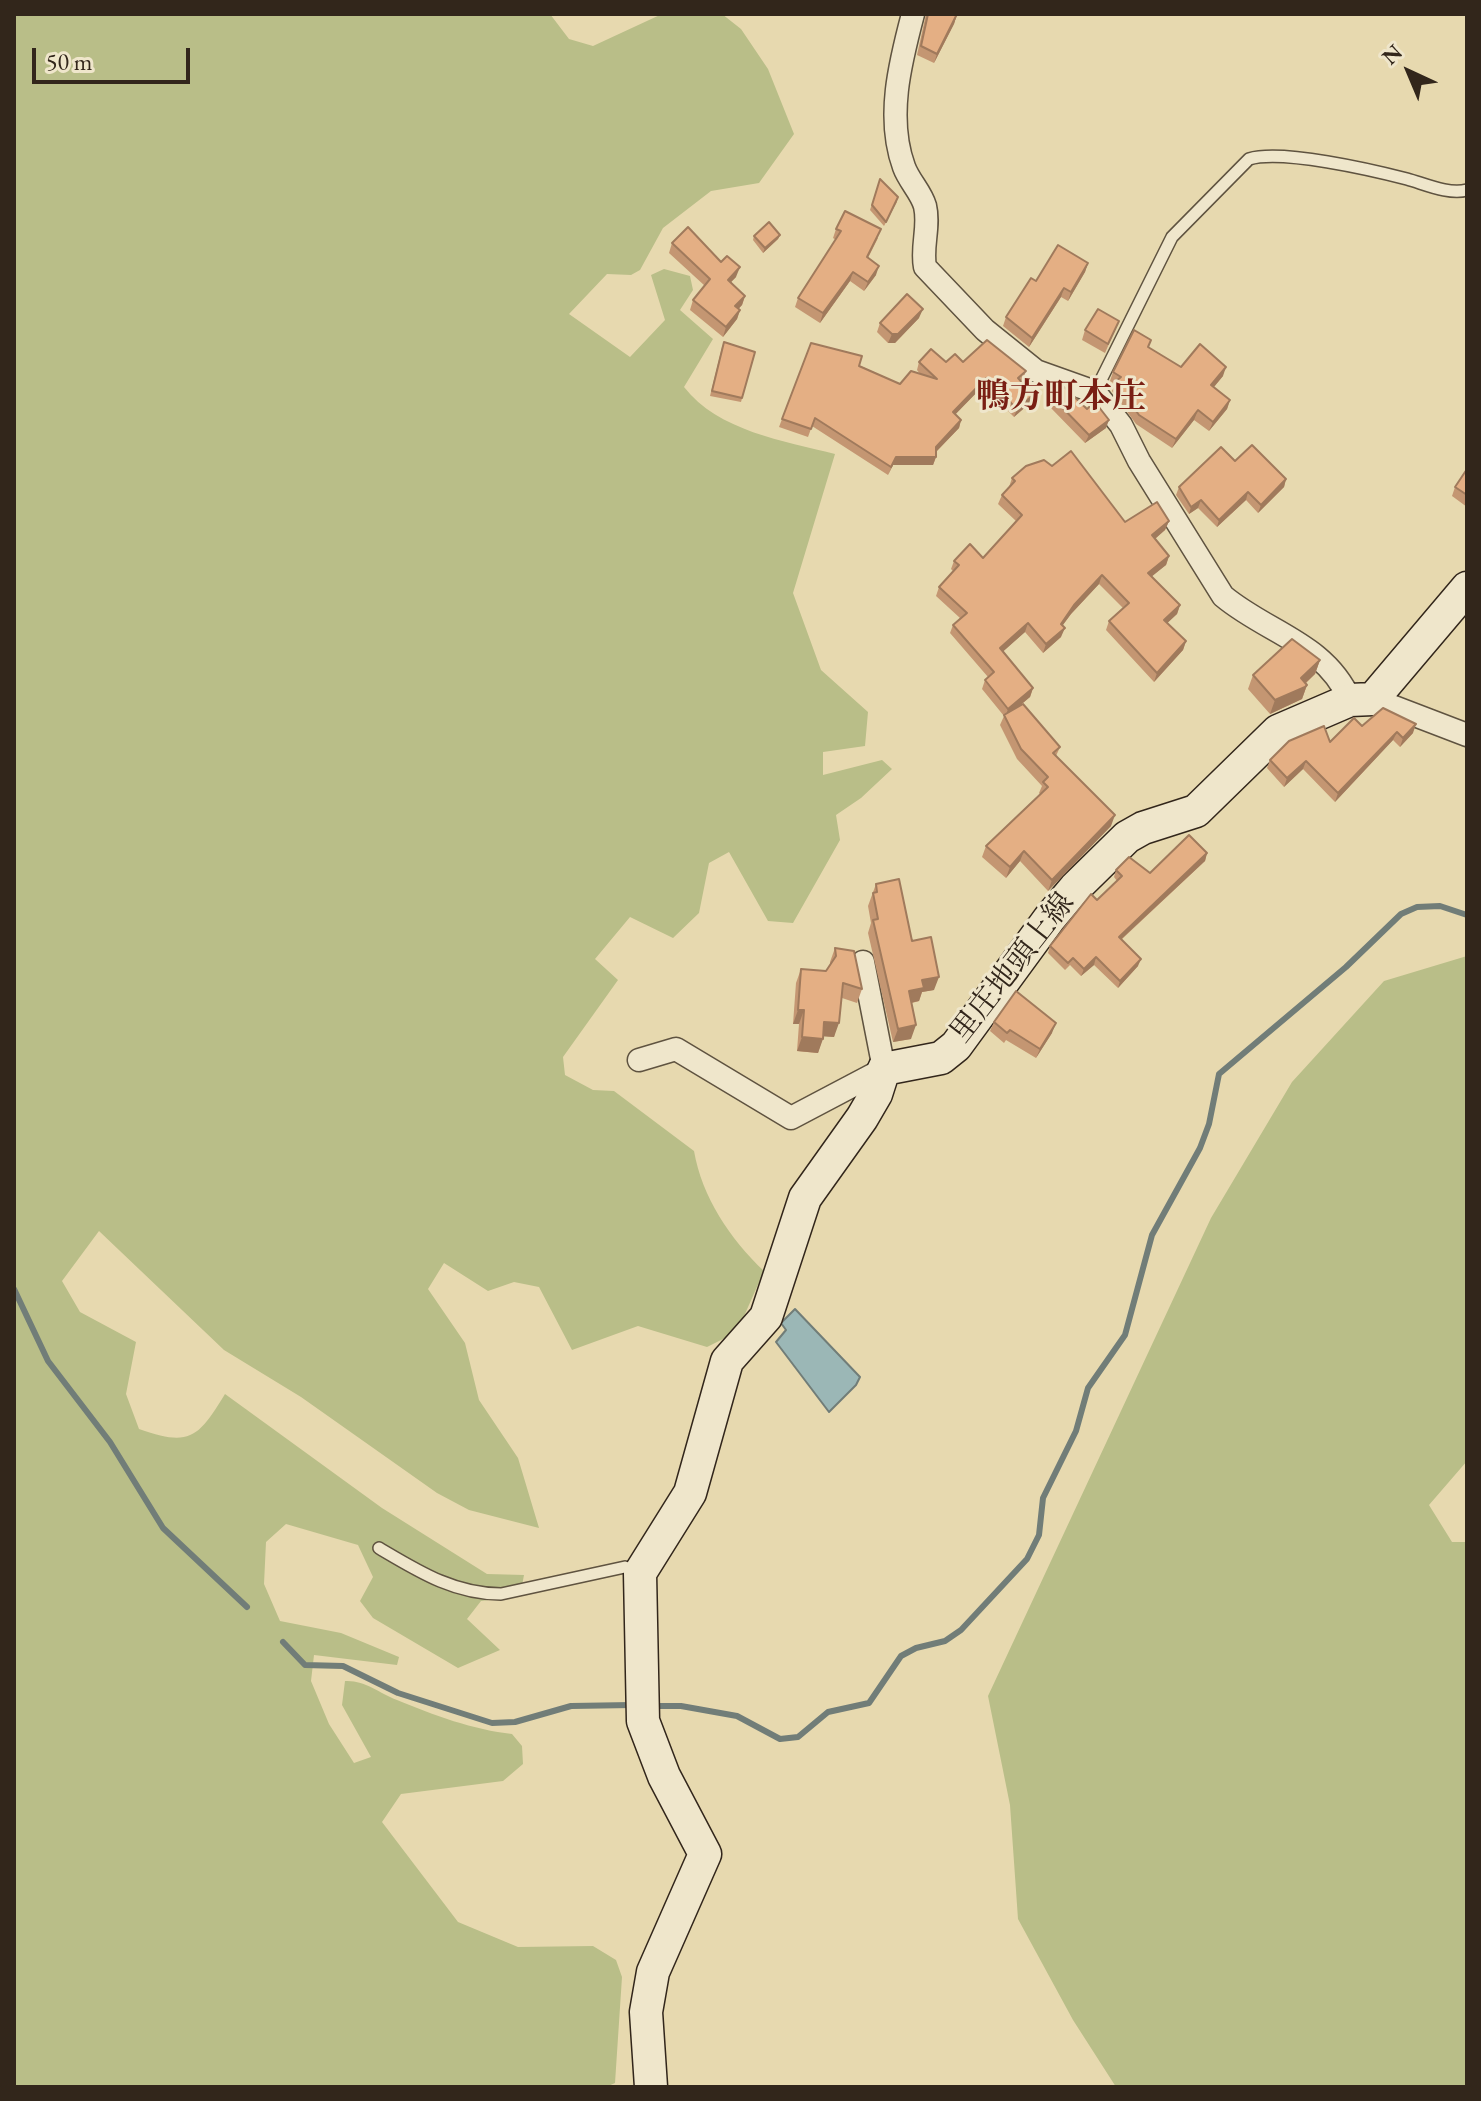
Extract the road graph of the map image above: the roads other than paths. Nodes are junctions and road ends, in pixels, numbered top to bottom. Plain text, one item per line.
1 (913, 14) edge
2 (1467, 190) edge
3 (1095, 392) junction
4 (1467, 588) edge
5 (1362, 700) junction
6 (1467, 735) edge
7 (863, 962) dead end
8 (639, 1060) dead end
9 (884, 1069) junction
10 (379, 1548) dead end
11 (640, 1573) junction
12 (651, 2087) edge

1 - 3 street
2 - 3 lane
3 - 5 street
4 - 5 main road, 里庄地頭上線
5 - 6 street
5 - 9 main road, 里庄地頭上線
7 - 9 street
8 - 9 street
9 - 11 main road
10 - 11 lane
11 - 12 main road

